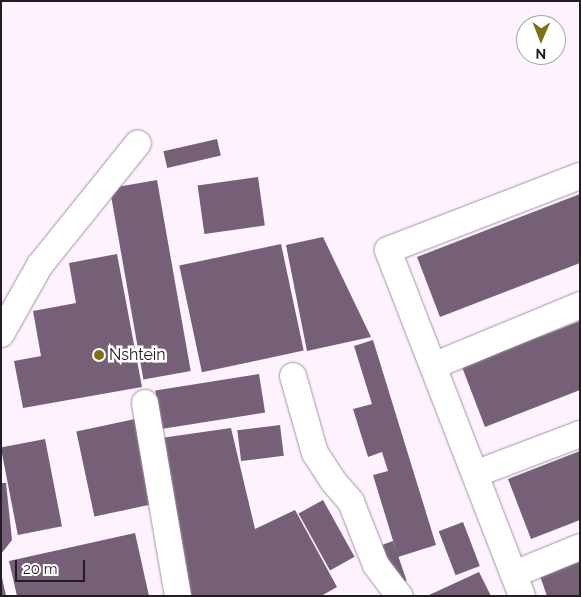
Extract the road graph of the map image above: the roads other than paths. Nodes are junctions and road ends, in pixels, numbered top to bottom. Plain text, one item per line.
1 (138, 143) dead end
2 (580, 176) edge
3 (580, 305) edge
4 (1, 334) edge
5 (433, 366) junction
6 (293, 376) dead end
7 (145, 403) dead end
8 (580, 434) edge
9 (475, 474) junction
10 (580, 547) edge
11 (518, 585) edge
12 (178, 596) edge
13 (399, 596) edge

1 - 4 lane
2 - 5 lane
3 - 5 lane
5 - 9 lane
6 - 13 lane
7 - 12 lane
8 - 9 lane
9 - 11 lane
10 - 11 lane

